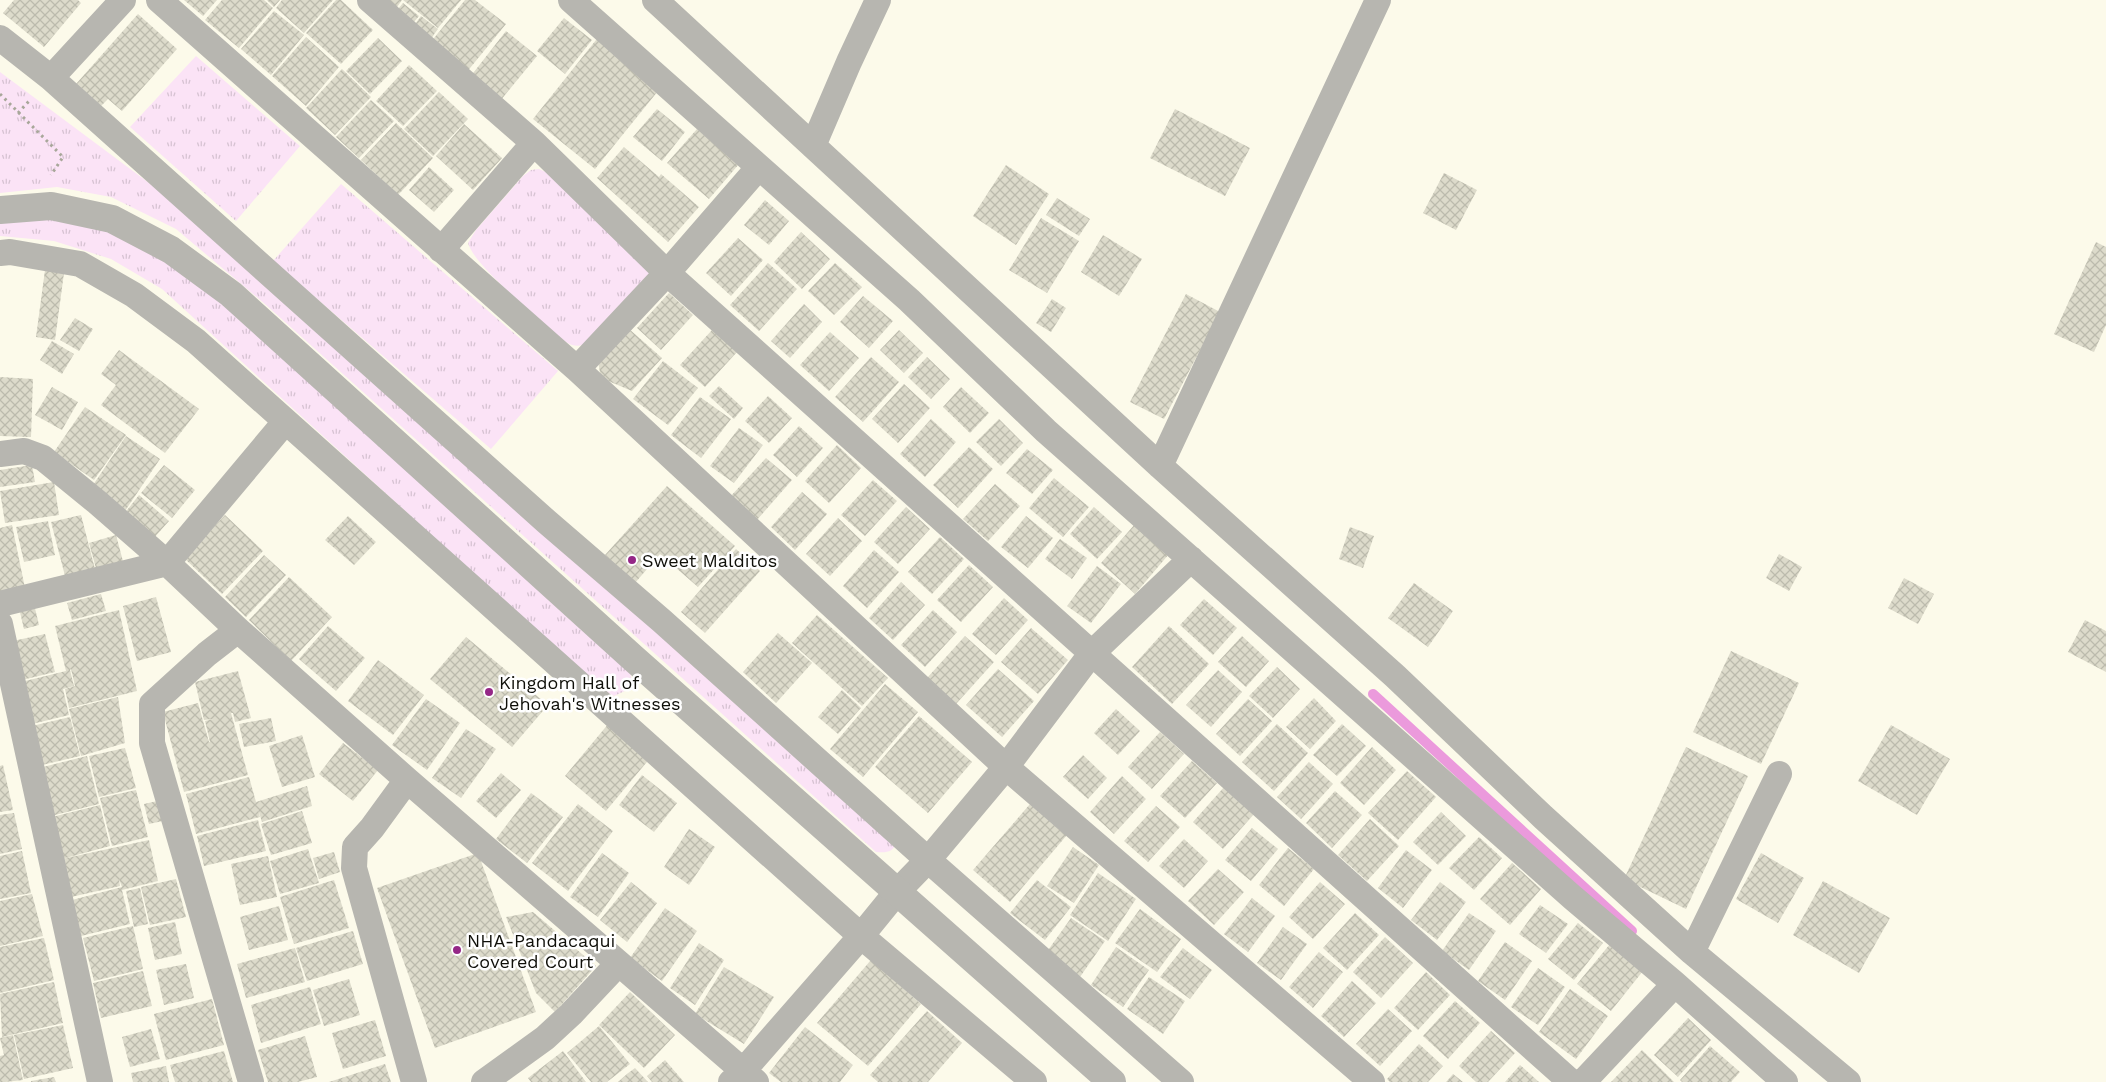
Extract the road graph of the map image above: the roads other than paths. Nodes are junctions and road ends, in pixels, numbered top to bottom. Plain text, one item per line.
1 (123, 0) edge
2 (159, 0) edge
3 (370, 0) edge
4 (571, 0) edge
5 (655, 0) edge
6 (878, 0) edge
7 (1378, 0) edge
8 (0, 38) edge
9 (52, 78) junction
10 (534, 143) junction
11 (813, 146) junction
12 (760, 167) junction
13 (0, 210) edge
14 (441, 250) junction
15 (0, 253) edge
16 (667, 273) junction
17 (577, 369) junction
18 (285, 422) junction
19 (0, 454) edge
20 (1160, 466) junction
21 (1191, 559) junction
22 (167, 563) junction
23 (0, 604) edge
24 (0, 624) edge
25 (238, 630) junction
26 (1091, 654) junction
27 (1006, 767) junction
28 (1778, 774) dead end
29 (407, 780) junction
30 (928, 860) junction
31 (896, 893) junction
32 (861, 936) junction
33 (1692, 952) junction
34 (618, 964) junction
35 (1675, 984) junction
36 (743, 1078) edge
37 (100, 1082) edge
38 (251, 1082) edge
39 (414, 1082) edge
40 (484, 1082) edge
41 (1034, 1082) edge
42 (1112, 1082) edge
43 (1181, 1082) edge
44 (1372, 1082) edge
45 (1572, 1082) edge
46 (1583, 1082) edge
47 (1785, 1082) edge
48 (1848, 1082) edge

1 - 9 street
2 - 14 street
3 - 10 street
4 - 12 street
5 - 11 street
6 - 11 street
7 - 20 street
8 - 9 street
9 - 30 street
10 - 14 street
10 - 16 street
11 - 20 street
12 - 16 street
12 - 21 street
13 - 31 street
14 - 17 street
15 - 18 street
16 - 17 street
16 - 26 street
17 - 27 street
18 - 22 street
18 - 32 street
19 - 22 street
20 - 33 street
21 - 26 street
21 - 35 street
22 - 23 street
22 - 25 street
24 - 37 street
25 - 29 street
25 - 38 street
26 - 27 street
26 - 45 street
27 - 30 street
27 - 44 street
28 - 33 street
29 - 34 street
29 - 39 street
30 - 31 street
30 - 43 street
31 - 32 street
31 - 42 street
32 - 36 street
32 - 41 street
33 - 48 street
34 - 36 street
34 - 40 street
35 - 46 street
35 - 47 street

